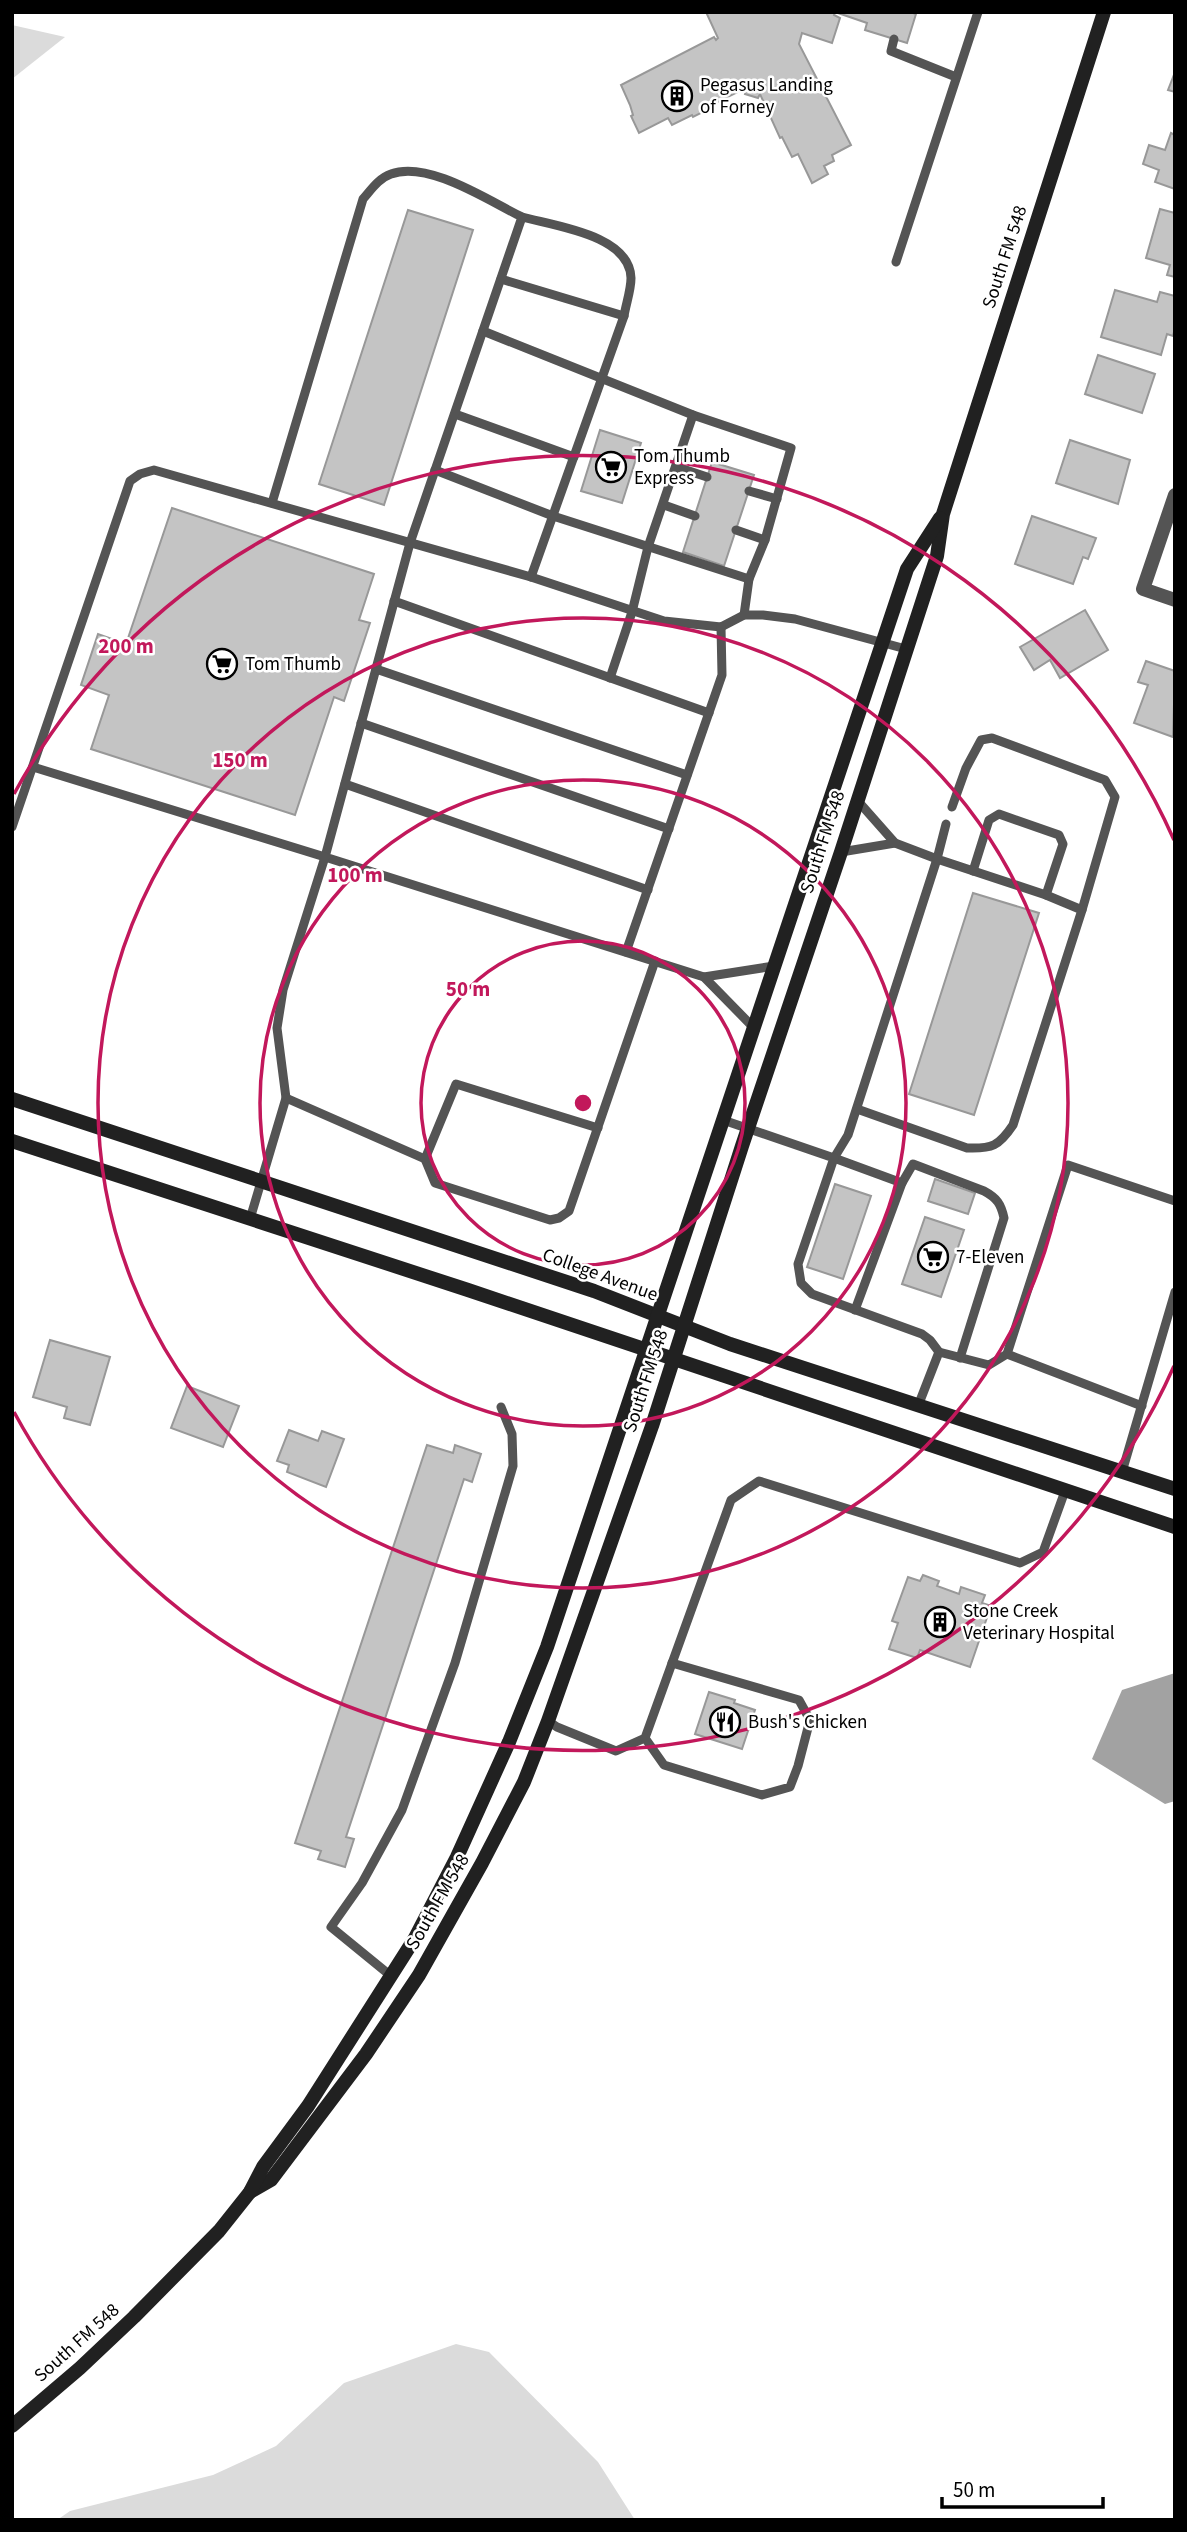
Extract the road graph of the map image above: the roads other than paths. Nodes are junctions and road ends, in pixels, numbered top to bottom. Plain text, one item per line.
1 (978, 12) edge
2 (1104, 12) edge
3 (894, 39) dead end
4 (956, 77) junction
5 (522, 217) junction
6 (896, 262) dead end
7 (501, 279) junction
8 (624, 316) junction
9 (483, 331) junction
10 (603, 380) junction
11 (455, 414) junction
12 (693, 415) junction
13 (574, 457) junction
14 (677, 467) junction
15 (435, 470) junction
16 (707, 477) dead end
17 (749, 491) dead end
18 (1175, 495) edge
19 (777, 499) junction
20 (272, 503) junction
21 (664, 505) junction
22 (943, 514) junction
23 (553, 516) junction
24 (695, 516) dead end
25 (736, 530) dead end
26 (765, 540) junction
27 (410, 543) junction
28 (648, 547) junction
29 (531, 577) junction
30 (749, 579) junction
31 (1175, 600) edge
32 (394, 601) junction
33 (632, 612) junction
34 (744, 615) junction
35 (721, 626) junction
36 (883, 642) junction
37 (906, 649) junction
38 (376, 669) junction
39 (610, 678) junction
40 (709, 713) junction
41 (361, 723) junction
42 (33, 767) junction
43 (687, 775) junction
44 (345, 784) junction
45 (857, 800) junction
46 (952, 807) dead end
47 (946, 824) dead end
48 (12, 827) edge
49 (669, 829) junction
50 (895, 844) junction
51 (841, 852) junction
52 (325, 858) junction
53 (937, 859) junction
54 (973, 871) junction
55 (648, 890) junction
56 (1046, 895) junction
57 (1082, 910) junction
58 (626, 952) junction
59 (655, 961) junction
60 (774, 966) junction
61 (704, 976) junction
62 (754, 1028) junction
63 (12, 1098) edge
64 (286, 1098) junction
65 (857, 1109) junction
66 (723, 1120) junction
67 (598, 1128) junction
68 (748, 1130) junction
69 (12, 1142) edge
70 (834, 1158) junction
71 (425, 1159) junction
72 (261, 1181) junction
73 (902, 1183) junction
74 (1175, 1201) edge
75 (250, 1219) junction
76 (1175, 1292) edge
77 (855, 1310) junction
78 (658, 1316) junction
79 (685, 1326) junction
80 (646, 1349) junction
81 (939, 1352) junction
82 (1007, 1354) junction
83 (674, 1358) junction
84 (960, 1358) junction
85 (918, 1406) junction
86 (1142, 1406) junction
87 (501, 1407) dead end
88 (1122, 1472) junction
89 (1175, 1489) edge
90 (1065, 1491) junction
91 (1175, 1527) edge
92 (672, 1663) junction
93 (548, 1721) junction
94 (645, 1738) junction
95 (391, 1976) junction
96 (250, 2192) junction
97 (12, 2426) edge

1 - 4 lane
2 - 22 main road, South FM 548
3 - 4 lane
4 - 6 lane
5 - 7 lane
5 - 8 lane
5 - 20 lane
7 - 8 lane
7 - 9 lane
8 - 10 lane
9 - 10 lane
9 - 11 lane
10 - 12 lane
10 - 13 lane
11 - 13 lane
11 - 15 lane
12 - 14 lane
12 - 19 lane
13 - 23 lane
14 - 16 lane
14 - 21 lane
15 - 23 lane
15 - 27 lane
17 - 19 lane
18 - 31 street
19 - 26 lane
20 - 27 lane
20 - 42 lane
21 - 24 lane
21 - 28 lane
22 - 36 main road, South FM 548
22 - 37 main road, South FM 548
23 - 28 lane
23 - 29 lane
25 - 26 lane
26 - 30 lane
27 - 29 lane
27 - 32 lane
28 - 30 lane
28 - 33 lane
29 - 33 lane
30 - 34 lane
32 - 38 lane
32 - 39 lane
33 - 35 lane
33 - 39 lane
34 - 35 lane
34 - 36 lane
35 - 40 lane
36 - 37 lane
36 - 60 main road, South FM 548
37 - 45 main road, South FM 548
38 - 41 lane
38 - 43 lane
39 - 40 lane
40 - 43 lane
41 - 44 lane
41 - 49 lane
42 - 48 lane
42 - 52 lane
43 - 49 lane
44 - 52 lane
44 - 55 lane
45 - 50 lane
45 - 51 main road, South FM 548
46 - 57 lane
47 - 53 lane
49 - 55 lane
50 - 51 lane
50 - 53 lane
51 - 68 main road, South FM 548
52 - 58 lane
52 - 64 lane
53 - 54 lane
53 - 65 lane
54 - 56 lane
54 - 56 lane
55 - 58 lane
56 - 57 lane
57 - 65 lane
58 - 59 lane
59 - 61 lane
59 - 67 lane
60 - 61 lane
60 - 62 main road, South FM 548
61 - 62 lane
62 - 66 main road, South FM 548
63 - 72 main road, College Avenue
64 - 71 lane
64 - 72 lane
65 - 70 lane
66 - 68 lane
66 - 78 main road, South FM 548
67 - 71 lane
67 - 71 lane
68 - 70 lane
68 - 79 main road, South FM 548
69 - 75 main road
70 - 73 lane
70 - 77 lane
72 - 75 lane
72 - 78 main road, College Avenue
73 - 77 lane
73 - 84 lane
74 - 82 lane
75 - 80 main road
76 - 86 lane
77 - 81 lane
78 - 79 main road, College Avenue
78 - 80 main road, South FM 548
79 - 83 main road, South FM 548
79 - 85 main road, College Avenue
80 - 83 main road
80 - 95 main road, South FM 548
81 - 84 lane
81 - 85 lane
82 - 84 lane
82 - 86 lane
83 - 90 main road
83 - 93 main road, South FM 548
85 - 88 main road, College Avenue
86 - 88 lane
87 - 95 lane
88 - 89 main road, College Avenue
90 - 91 main road
90 - 92 lane
92 - 94 lane
92 - 94 lane
93 - 94 lane
93 - 96 main road, South FM 548
95 - 96 main road, South FM 548
96 - 97 main road, South FM 548

